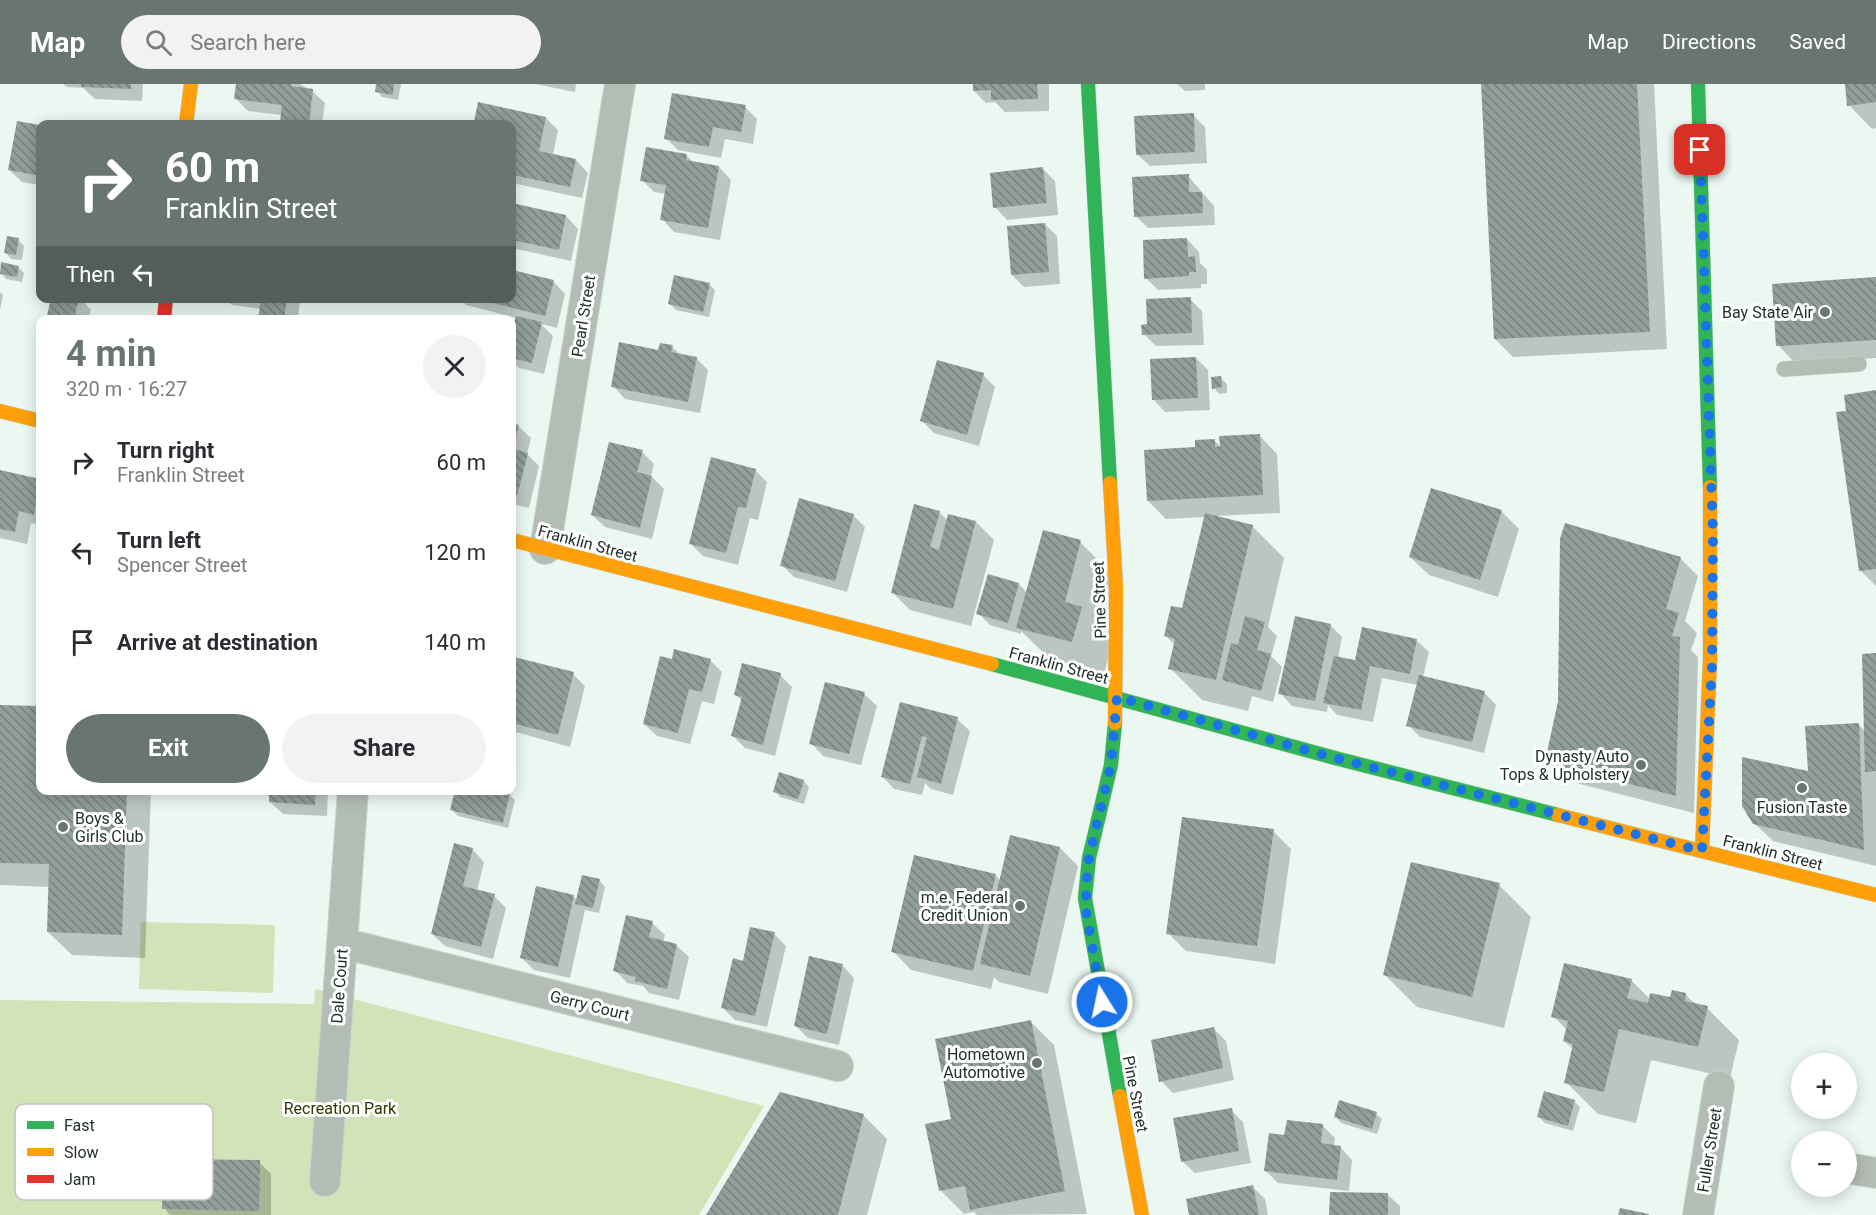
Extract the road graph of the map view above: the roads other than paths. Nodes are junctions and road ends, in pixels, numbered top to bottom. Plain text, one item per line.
1 (191, 84) edge
2 (620, 84) edge
3 (1088, 84) edge
4 (1698, 84) edge
5 (186, 120) edge
6 (1859, 364) dead end
7 (1784, 369) dead end
8 (0, 411) edge
9 (36, 421) edge
10 (516, 541) edge
11 (546, 549) junction
12 (1117, 697) junction
13 (353, 795) edge
14 (1702, 851) junction
15 (1876, 895) edge
16 (342, 943) junction
17 (837, 1066) dead end
18 (1719, 1086) dead end
19 (1857, 1170) edge
20 (1876, 1173) edge
21 (325, 1181) dead end
22 (1142, 1215) edge
23 (1698, 1215) edge

1 - 5 street
2 - 11 street, Pearl Street
3 - 12 street, Pine Street
4 - 14 street
6 - 7 lane
8 - 9 street
10 - 11 street, Franklin Street
11 - 12 street, Franklin Street
12 - 14 street, Franklin Street
12 - 22 street, Pine Street
13 - 16 street, Dale Court
14 - 15 street, Franklin Street
16 - 17 street, Gerry Court
16 - 21 street, Dale Court
18 - 23 street, Fuller Street
19 - 20 street

